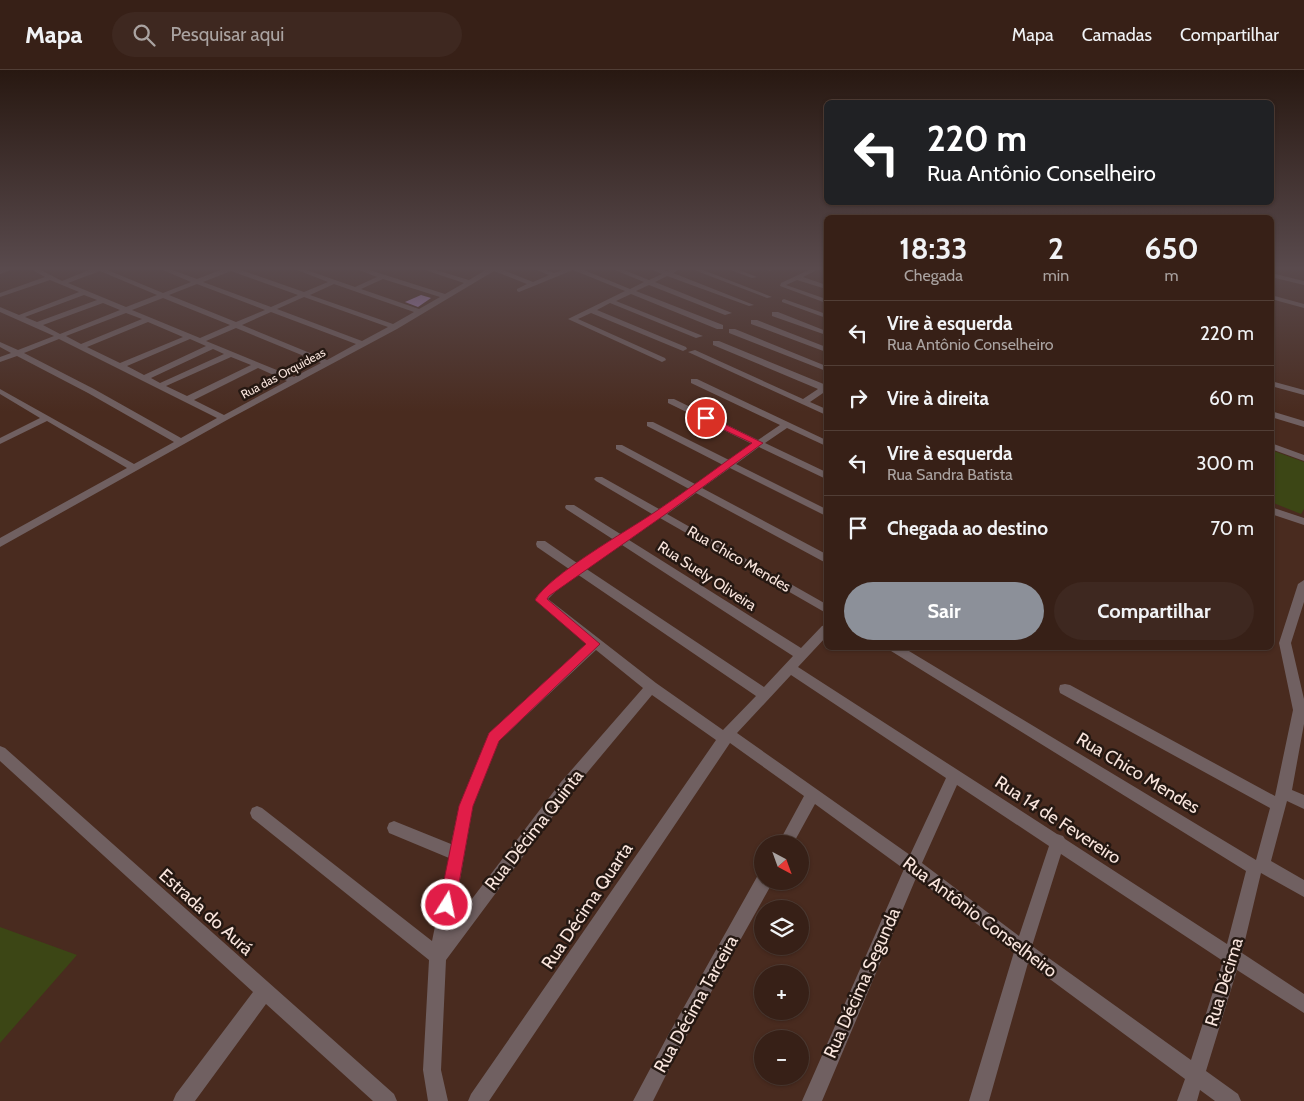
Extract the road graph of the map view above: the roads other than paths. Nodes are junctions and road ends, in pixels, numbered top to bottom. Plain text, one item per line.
1 (61, 316) edge
2 (109, 316) edge
3 (143, 316) edge
4 (215, 316) edge
5 (255, 316) edge
6 (289, 316) edge
7 (363, 316) edge
8 (413, 316) edge
9 (578, 316) edge
10 (605, 316) edge
11 (648, 316) edge
12 (693, 316) edge
13 (780, 316) edge
14 (19, 317) edge
15 (149, 319) junction
16 (754, 322) dead end
17 (37, 325) junction
18 (236, 325) junction
19 (394, 327) junction
20 (720, 327) dead end
21 (732, 331) dead end
22 (824, 333) edge
23 (59, 336) junction
24 (191, 336) junction
25 (699, 336) dead end
26 (200, 341) junction
27 (716, 343) dead end
28 (0, 344) edge
29 (362, 344) junction
30 (213, 346) junction
31 (80, 347) junction
32 (683, 349) dead end
33 (824, 349) edge
34 (692, 352) dead end
35 (17, 353) junction
36 (231, 354) junction
37 (0, 360) edge
38 (662, 360) dead end
39 (328, 363) junction
40 (258, 365) junction
41 (121, 366) junction
42 (824, 368) edge
43 (145, 378) junction
44 (295, 381) junction
45 (694, 382) dead end
46 (1274, 384) edge
47 (160, 386) junction
48 (824, 387) edge
49 (824, 388) edge
50 (0, 391) edge
51 (1304, 394) edge
52 (186, 400) junction
53 (671, 401) dead end
54 (804, 402) junction
55 (824, 410) edge
56 (1274, 415) edge
57 (47, 418) junction
58 (224, 418) junction
59 (650, 424) dead end
60 (1304, 424) edge
61 (785, 425) junction
62 (0, 441) edge
63 (181, 442) junction
64 (758, 443) junction
65 (824, 443) edge
66 (619, 446) dead end
67 (1274, 447) edge
68 (1304, 458) edge
69 (728, 464) junction
70 (134, 468) junction
71 (824, 475) edge
72 (599, 479) dead end
73 (695, 488) junction
74 (570, 507) dead end
75 (1274, 511) edge
76 (824, 513) edge
77 (660, 514) junction
78 (1304, 522) edge
79 (622, 540) junction
80 (0, 544) edge
81 (541, 544) dead end
82 (824, 558) edge
83 (578, 569) junction
84 (1304, 584) edge
85 (824, 608) edge
86 (824, 631) edge
87 (594, 644) junction
88 (898, 650) edge
89 (802, 655) junction
90 (790, 668) junction
91 (651, 687) junction
92 (1065, 689) dead end
93 (765, 695) junction
94 (1302, 711) edge
95 (726, 736) junction
96 (0, 752) edge
97 (955, 775) junction
98 (813, 794) junction
99 (1281, 799) junction
100 (1304, 802) edge
101 (257, 813) dead end
102 (394, 828) dead end
103 (790, 835) edge
104 (1058, 841) junction
105 (456, 854) junction
106 (913, 866) junction
107 (1259, 866) junction
108 (1304, 889) edge
109 (759, 890) edge
110 (1023, 949) junction
111 (438, 956) junction
112 (1232, 958) junction
113 (265, 991) junction
114 (1304, 1004) edge
115 (1194, 1074) junction
116 (183, 1101) edge
117 (386, 1101) edge
118 (438, 1101) edge
119 (478, 1101) edge
120 (643, 1101) edge
121 (812, 1101) edge
122 (979, 1101) edge
123 (1187, 1101) edge
124 (1231, 1101) edge

1 - 17 street
2 - 23 street
3 - 15 street
4 - 18 street
5 - 18 street
6 - 29 street
7 - 19 street
8 - 19 street, Rua das Orquideas
9 - 38 street
10 - 32 street
11 - 25 street
12 - 20 street
13 - 22 street
14 - 17 street
15 - 24 street
15 - 31 street
16 - 33 street
17 - 23 street
18 - 26 street
18 - 39 street
19 - 29 street, Rua das Orquideas
21 - 42 street
23 - 31 street
23 - 35 street
24 - 26 street
24 - 41 street
26 - 30 street
27 - 48 street
28 - 35 street
29 - 39 street, Rua das Orquideas
30 - 36 street
30 - 43 street
31 - 41 street
34 - 54 street
35 - 37 street
35 - 63 street
36 - 40 street
36 - 47 street
39 - 44 street, Rua das Orquideas
40 - 44 street
40 - 52 street
41 - 43 street
43 - 47 street
44 - 58 street, Rua das Orquideas
45 - 61 street
46 - 51 street
47 - 52 street
49 - 54 street
50 - 57 street
52 - 58 street
53 - 64 street
54 - 55 street
56 - 60 street
57 - 62 street
57 - 70 street
58 - 63 street, Rua das Orquideas
59 - 69 street
61 - 64 street
61 - 65 street
63 - 70 street, Rua das Orquideas
64 - 69 street
64 - 71 street
66 - 73 street
67 - 68 street
69 - 73 street
69 - 76 street
70 - 80 street, Rua das Orquideas
72 - 77 street, Rua Chico Mendes
73 - 77 street
73 - 82 street
74 - 79 street, Rua Suely Oliveira
75 - 78 street
77 - 79 street
77 - 85 street, Rua Chico Mendes
79 - 83 street
79 - 89 street, Rua Suely Oliveira
81 - 83 street
83 - 87 street, Rua Antônio Conselheiro
83 - 93 street
84 - 94 street
86 - 89 street, Rua Décima Quarta
87 - 91 street, Rua Antônio Conselheiro
87 - 105 street
88 - 107 street, Rua Chico Mendes
89 - 90 street, Rua Décima Quarta
90 - 93 street, Rua Décima Quarta
90 - 97 street, Rua 14 de Fevereiro
91 - 95 street, Rua Antônio Conselheiro
91 - 111 street, Rua Décima Quinta
92 - 99 street
93 - 95 street, Rua Décima Quarta
94 - 99 street, Rua Décima
95 - 98 street, Rua Antônio Conselheiro
95 - 119 street, Rua Décima Quarta
96 - 113 street, Estrada do Aurá
97 - 104 street, Rua 14 de Fevereiro
97 - 106 street, Rua Décima Segunda
98 - 103 street
98 - 106 street, Rua Antônio Conselheiro
99 - 100 street
99 - 107 street, Rua Décima
101 - 111 street
102 - 105 street
104 - 110 street
104 - 112 street, Rua 14 de Fevereiro
105 - 111 street
106 - 110 street, Rua Antônio Conselheiro
106 - 121 street, Rua Décima Segunda
107 - 108 street, Rua Chico Mendes
107 - 112 street, Rua Décima
109 - 120 street, Rua Décima Tarceira
110 - 115 street, Rua Antônio Conselheiro
110 - 122 street
111 - 118 street
112 - 114 street, Rua 14 de Fevereiro
112 - 115 street, Rua Décima
113 - 116 street
113 - 117 street, Estrada do Aurá
115 - 123 street, Rua Décima
115 - 124 street, Rua Antônio Conselheiro

